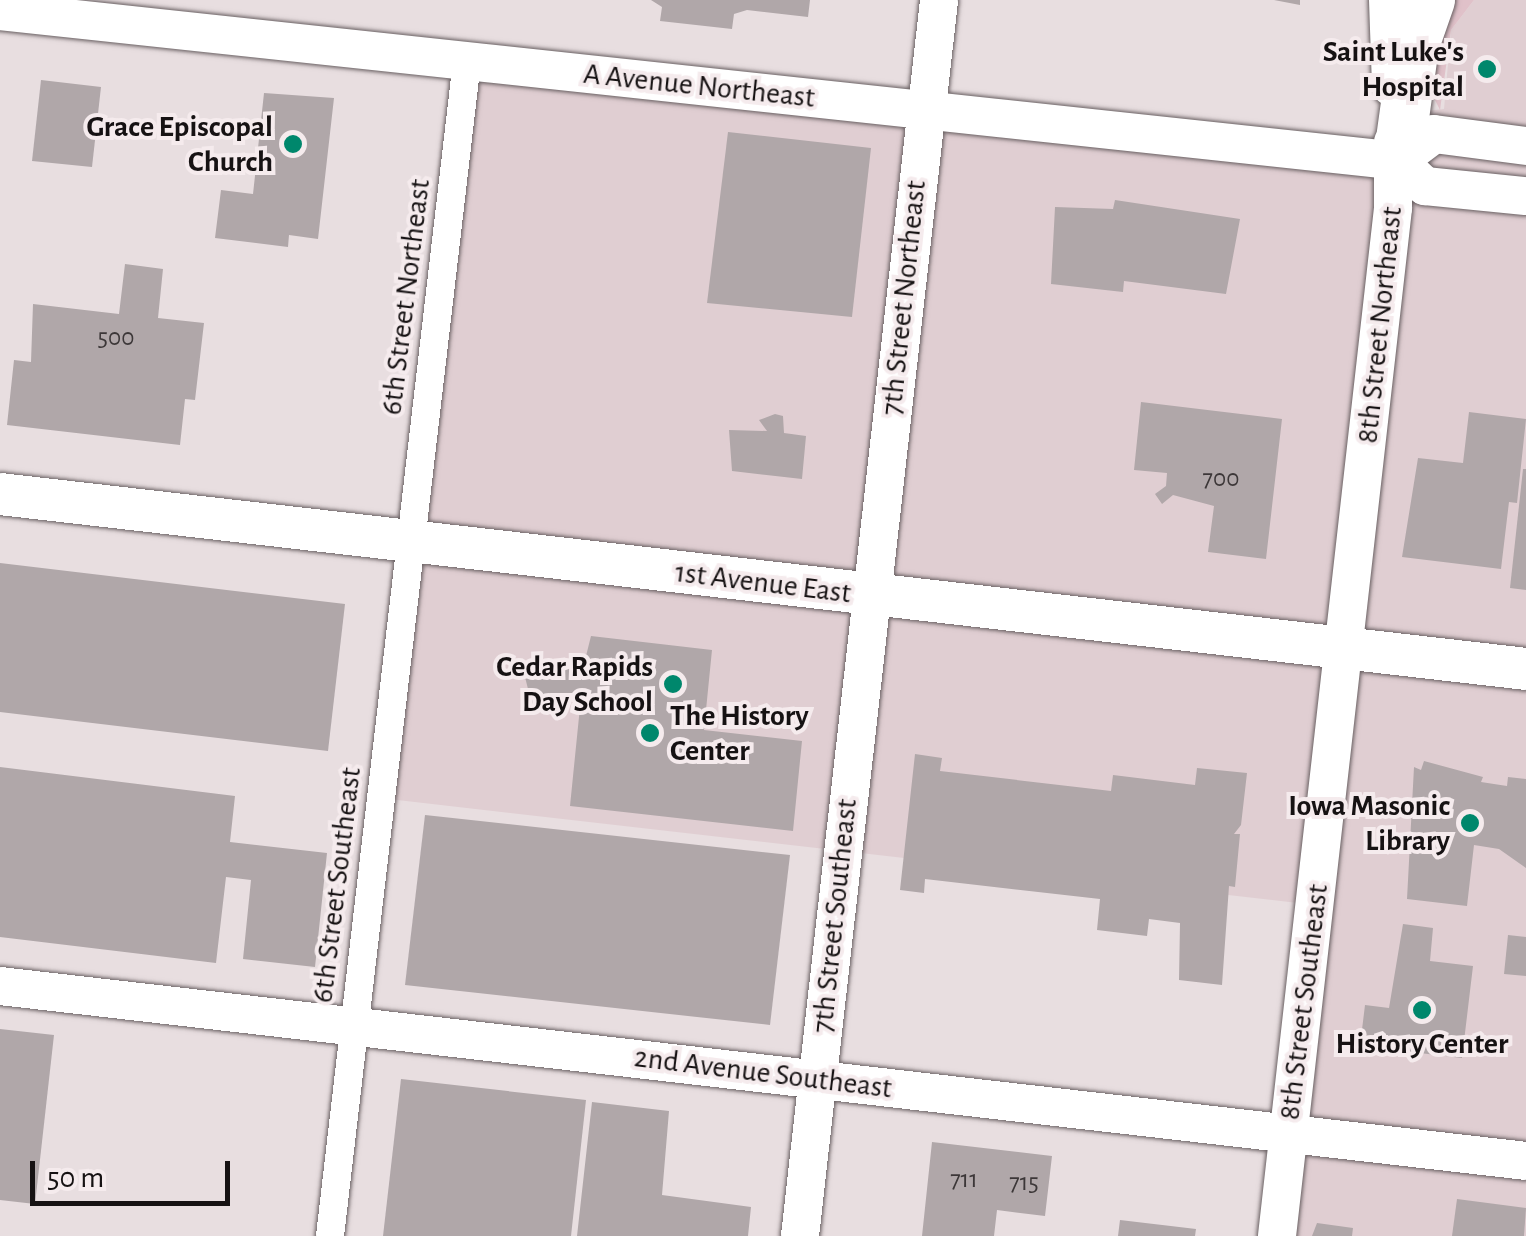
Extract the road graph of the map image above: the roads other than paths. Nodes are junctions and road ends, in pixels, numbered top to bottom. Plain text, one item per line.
1 (939, 0) edge
2 (1388, 0) edge
3 (1430, 0) edge
4 (0, 10) edge
5 (467, 61) junction
6 (925, 110) junction
7 (1526, 146) edge
8 (1398, 162) junction
9 (1526, 196) edge
10 (0, 494) edge
11 (410, 541) junction
12 (872, 596) junction
13 (1345, 650) junction
14 (1526, 669) edge
15 (0, 986) edge
16 (354, 1026) junction
17 (817, 1080) junction
18 (1289, 1134) junction
19 (1526, 1161) edge
20 (330, 1236) edge
21 (800, 1236) edge
22 (1277, 1236) edge

1 - 6 main road, 7th Street Northeast
2 - 8 main road, 8th Street Northeast
3 - 8 highway
4 - 5 main road, A Avenue Northeast
5 - 6 main road, A Avenue Northeast
5 - 11 street, 6th Street Northeast
6 - 8 main road, A Avenue Northeast
6 - 12 main road, 7th Street Northeast
7 - 8 main road
8 - 9 main road, A Avenue Northeast
8 - 13 main road, 8th Street Northeast
10 - 11 main road, 1st Avenue East
11 - 12 main road, 1st Avenue East
11 - 16 street, 6th Street Southeast
12 - 13 main road, 1st Avenue East
12 - 17 main road, 7th Street Southeast
13 - 14 main road, 1st Avenue East
13 - 18 main road, 8th Street Southeast
15 - 16 main road, 2nd Avenue Southeast
16 - 17 main road, 2nd Avenue Southeast
16 - 20 street, 6th Street Southeast
17 - 18 main road, 2nd Avenue Southeast
17 - 21 main road, 7th Street Southeast
18 - 19 main road, 2nd Avenue Southeast
18 - 22 main road, 8th Street Southeast

